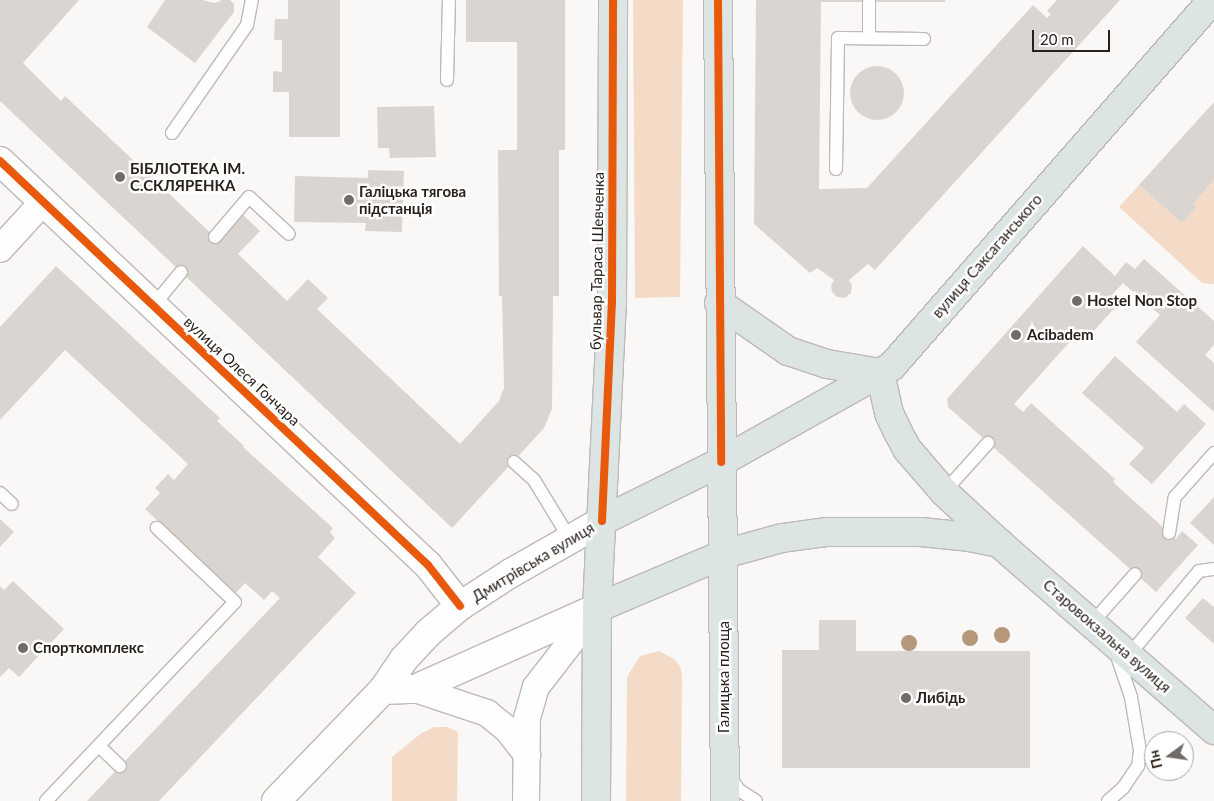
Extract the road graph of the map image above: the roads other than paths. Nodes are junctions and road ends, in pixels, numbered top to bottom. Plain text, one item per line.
1 (252, 0) edge
2 (448, 0) edge
3 (613, 0) edge
4 (718, 0) edge
5 (1212, 0) edge
6 (869, 2) dead end
7 (869, 38) junction
8 (924, 39) dead end
9 (447, 80) dead end
10 (172, 133) dead end
11 (0, 161) edge
12 (836, 169) dead end
13 (43, 202) junction
14 (289, 234) dead end
15 (214, 237) dead end
16 (0, 249) edge
17 (181, 272) dead end
18 (719, 303) junction
19 (153, 306) junction
20 (880, 373) junction
21 (988, 443) dead end
22 (1214, 453) edge
23 (514, 462) dead end
24 (722, 462) junction
25 (944, 492) junction
26 (0, 493) edge
27 (12, 504) dead end
28 (602, 522) junction
29 (157, 528) dead end
30 (1170, 533) dead end
31 (570, 538) junction
32 (999, 543) junction
33 (724, 554) junction
34 (1214, 569) edge
35 (1134, 574) dead end
36 (460, 606) junction
37 (597, 608) junction
38 (1111, 639) junction
39 (415, 689) junction
40 (383, 690) junction
41 (1214, 730) edge
42 (99, 746) junction
43 (527, 755) junction
44 (120, 766) dead end
45 (724, 769) junction
46 (46, 801) edge
47 (276, 801) edge
48 (526, 801) edge
49 (596, 801) edge
50 (724, 801) edge
51 (756, 801) edge
52 (1108, 801) edge

1 - 10 lane
2 - 9 lane
3 - 28 main road, бульвар Тараса Шевченка
4 - 18 main road
5 - 20 main road, вулиця Саксаганського
6 - 7 lane
7 - 8 lane
7 - 12 lane
11 - 13 main road, вулиця Олеся Гончара
13 - 16 street
13 - 19 main road, вулиця Олеся Гончара
14 - 15 lane
17 - 19 lane
18 - 20 main road
18 - 24 main road
19 - 36 main road, вулиця Олеся Гончара
20 - 24 main road, вулиця Саксаганського
20 - 25 main road, Старовокзальна вулиця
21 - 25 lane
22 - 30 lane
23 - 31 lane
24 - 28 main road
24 - 33 main road, Галицька площа
25 - 32 main road, Старовокзальна вулиця
26 - 27 lane
28 - 31 main road, Дмитрівська вулиця
28 - 37 main road
29 - 42 lane
31 - 36 main road, Дмитрівська вулиця
32 - 33 main road, Старовокзальна вулиця
32 - 38 main road, Старовокзальна вулиця
33 - 37 main road
33 - 45 main road, Галицька площа
34 - 38 lane
35 - 38 lane
36 - 40 main road, Дмитрівська вулиця
37 - 39 main road
37 - 43 street
37 - 49 main road
38 - 41 main road, Старовокзальна вулиця
38 - 52 lane
39 - 40 main road
39 - 43 street
40 - 47 main road, Дмитрівська вулиця
42 - 44 lane
42 - 46 lane
43 - 48 street
45 - 50 main road, Галицька площа
45 - 51 lane

